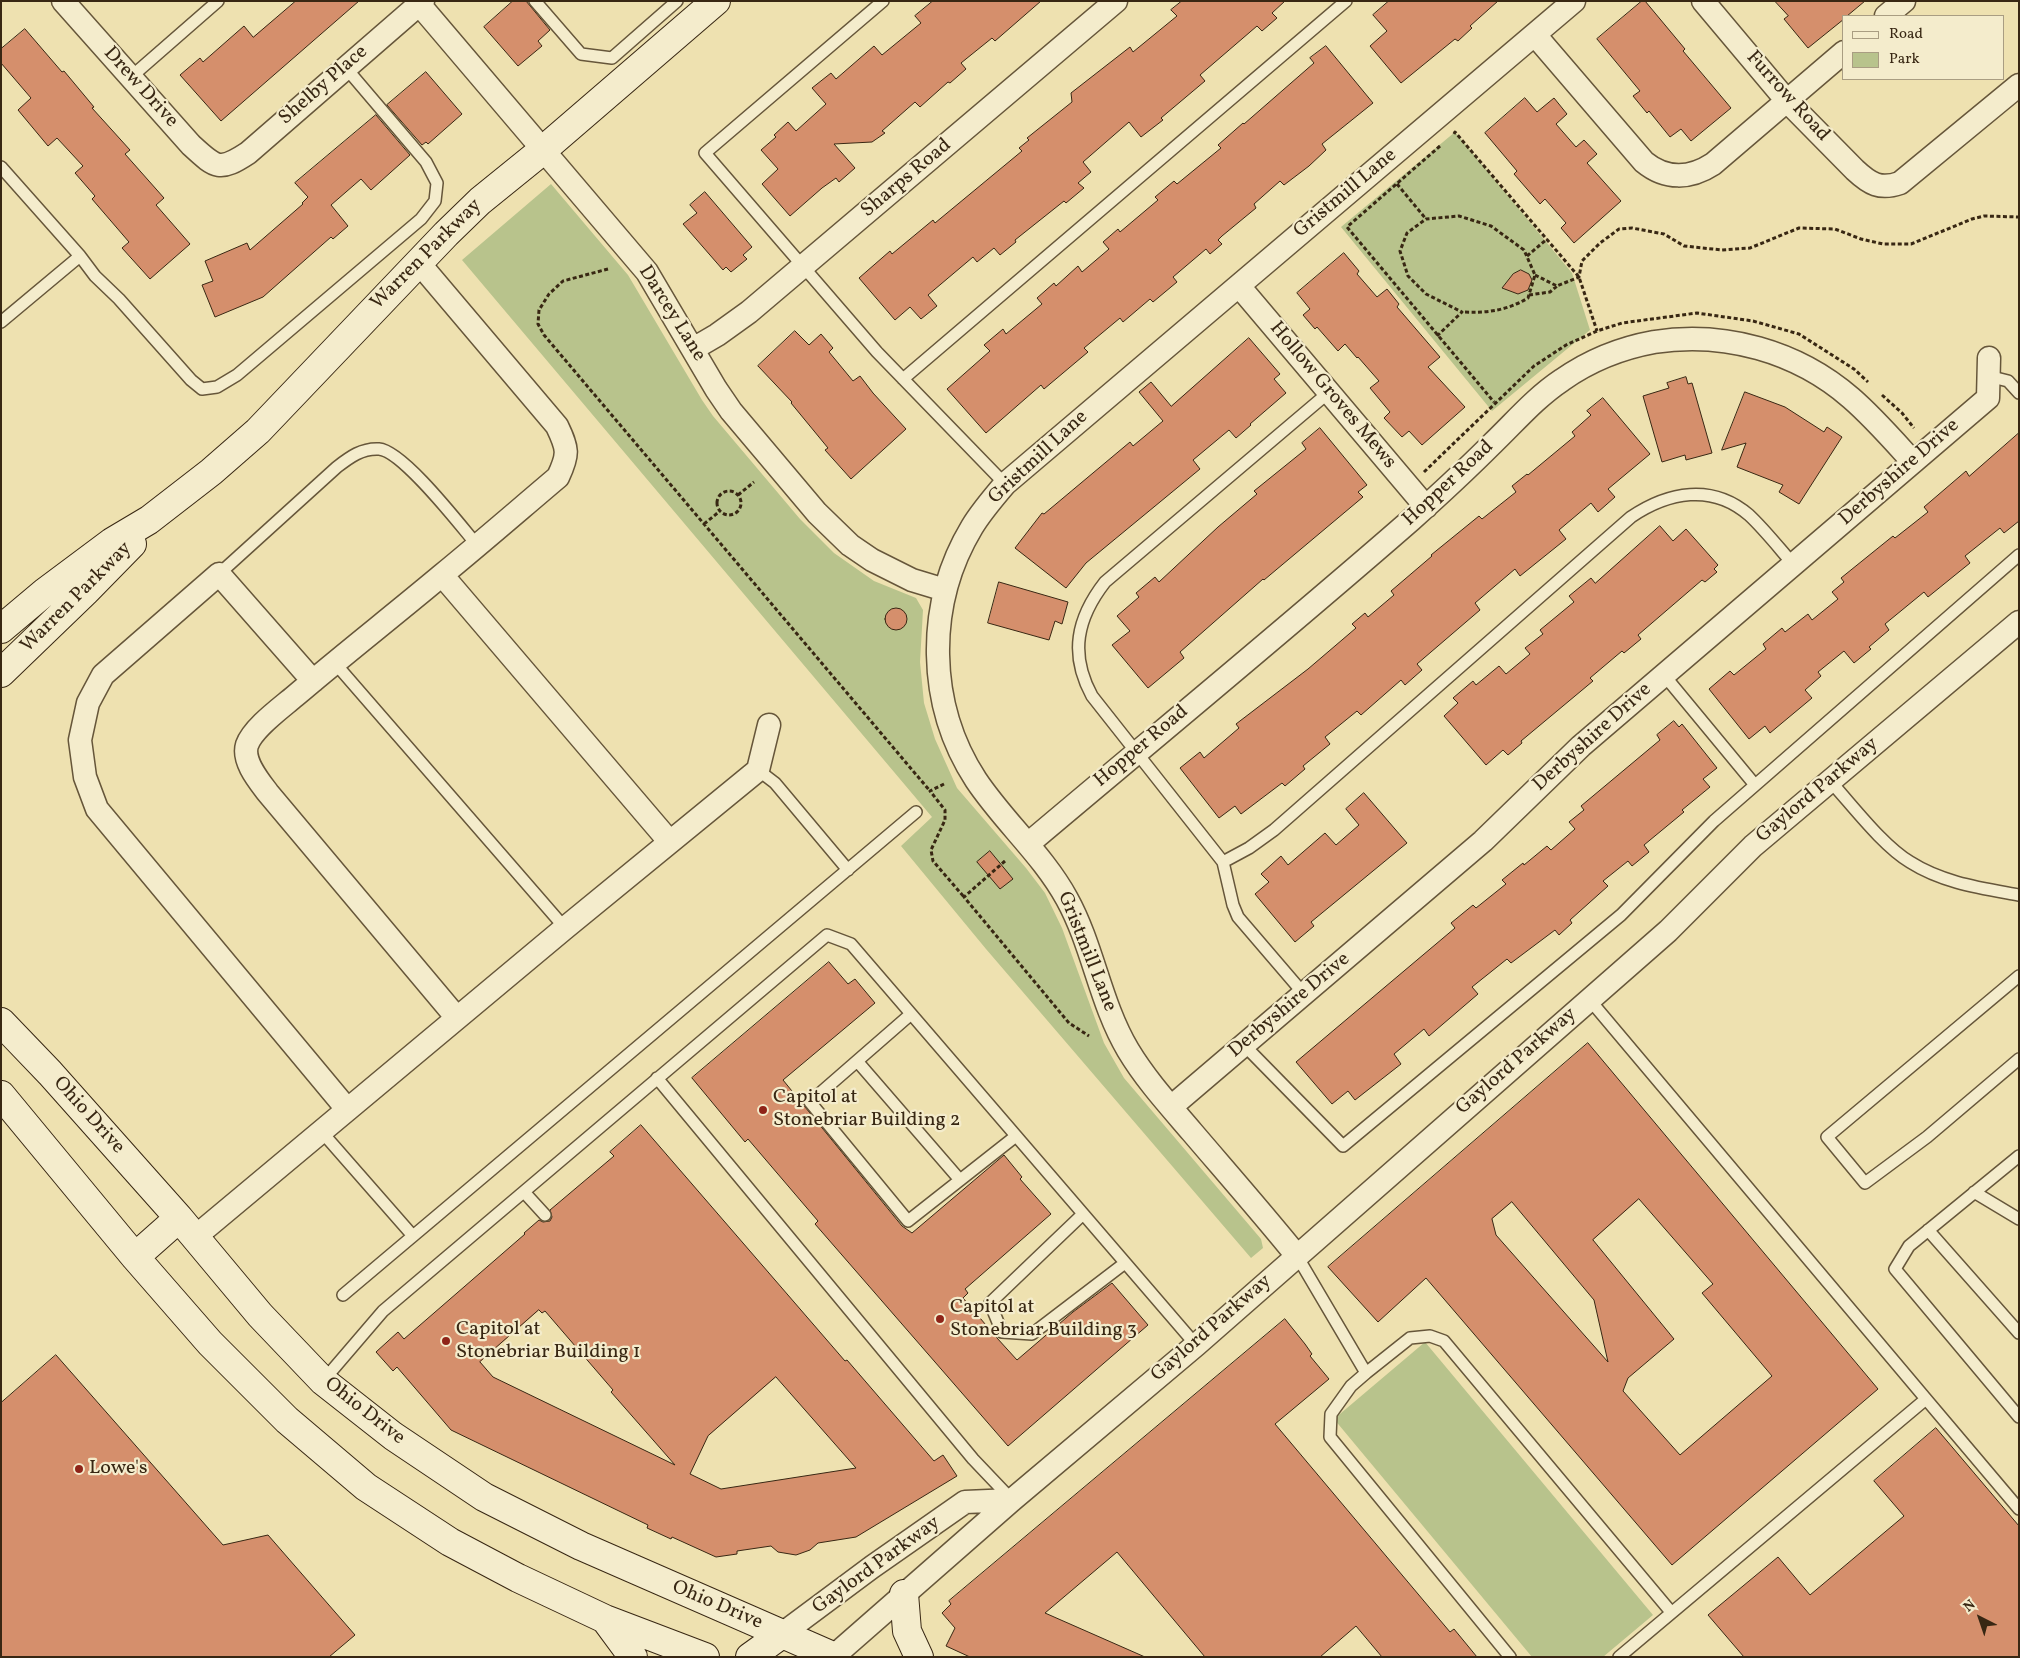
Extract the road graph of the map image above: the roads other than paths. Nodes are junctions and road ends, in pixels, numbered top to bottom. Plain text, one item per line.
1 (63, 1) edge
2 (218, 1) edge
3 (534, 1) edge
4 (678, 1) edge
5 (716, 1) edge
6 (883, 1) edge
7 (1116, 1) edge
8 (1346, 1) edge
9 (1574, 1) edge
10 (1702, 1) edge
11 (421, 3) edge
12 (1535, 34) junction
13 (1842, 54) edge
14 (346, 68) junction
15 (131, 77) junction
16 (2016, 94) edge
17 (1787, 101) junction
18 (543, 150) junction
19 (222, 166) joint
20 (1, 167) edge
21 (80, 256) junction
22 (419, 263) junction
23 (803, 267) junction
24 (1239, 286) junction
25 (1, 322) edge
26 (693, 348) junction
27 (1989, 367) joint
28 (903, 379) junction
29 (1328, 392) junction
30 (2019, 394) edge
31 (1913, 462) junction
32 (1005, 484) junction
33 (1426, 507) junction
34 (149, 520) junction
35 (477, 545) junction
36 (2019, 556) edge
37 (1793, 564) junction
38 (220, 574) junction
39 (442, 575) junction
40 (945, 590) junction
41 (2019, 622) edge
42 (1, 629) edge
43 (334, 662) junction
44 (1, 673) edge
45 (1664, 675) junction
46 (312, 681) junction
47 (769, 725) dead end
48 (1137, 752) junction
49 (758, 770) junction
50 (1830, 781) junction
51 (1755, 785) junction
52 (916, 812) dead end
53 (669, 841) junction
54 (1028, 844) junction
55 (1223, 862) junction
56 (848, 870) junction
57 (2019, 895) edge
58 (565, 928) junction
59 (2019, 976) edge
60 (1304, 994) junction
61 (1589, 999) junction
62 (911, 1014) junction
63 (457, 1018) junction
64 (1, 1022) edge
65 (1244, 1045) junction
66 (2019, 1059) edge
67 (857, 1061) junction
68 (658, 1078) junction
69 (1, 1094) edge
70 (1171, 1107) junction
71 (347, 1109) junction
72 (321, 1131) junction
73 (1016, 1136) junction
74 (2019, 1156) edge
75 (960, 1180) junction
76 (524, 1192) junction
77 (1974, 1192) junction
78 (1083, 1214) junction
79 (545, 1215) dead end
80 (2019, 1219) edge
81 (187, 1227) junction
82 (1928, 1230) junction
83 (413, 1236) junction
84 (1297, 1256) junction
85 (135, 1257) junction
86 (1125, 1263) junction
87 (343, 1296) dead end
88 (2019, 1333) edge
89 (1196, 1345) junction
90 (1366, 1373) junction
91 (323, 1381) junction
92 (1926, 1399) junction
93 (2019, 1417) edge
94 (1012, 1500) junction
95 (2019, 1509) edge
96 (904, 1594) junction
97 (1671, 1612) junction
98 (605, 1619) junction
99 (782, 1634) junction
100 (633, 1657) edge
101 (705, 1657) edge
102 (750, 1657) edge
103 (834, 1657) edge
104 (919, 1657) edge
105 (1510, 1657) edge
106 (1619, 1657) edge

1 - 15 street, Drew Drive
2 - 15 lane
3 - 4 lane
5 - 18 main road, Warren Parkway
6 - 23 lane
7 - 23 street, Sharps Road
8 - 28 lane
9 - 12 street, Gristmill Lane
10 - 17 street, Furrow Road
11 - 14 street, Shelby Place
11 - 18 street, Darcey Lane
12 - 17 street
12 - 24 street, Gristmill Lane
13 - 17 street
14 - 19 street, Shelby Place
14 - 21 lane
15 - 19 street, Drew Drive
16 - 17 street, Furrow Road
18 - 22 main road, Warren Parkway
18 - 26 street, Darcey Lane
20 - 21 lane
21 - 25 lane
22 - 34 main road, Warren Parkway
22 - 35 street
23 - 26 street, Sharps Road
23 - 28 lane
24 - 29 street, Hollow Groves Mews
24 - 32 street, Gristmill Lane
26 - 40 street, Darcey Lane
27 - 30 lane
27 - 31 street, Derbyshire Drive
28 - 32 lane
29 - 33 street, Hollow Groves Mews
29 - 48 lane
31 - 33 street, Hopper Road
31 - 37 street, Derbyshire Drive
32 - 40 street, Gristmill Lane
33 - 48 street, Hopper Road
34 - 42 main road, Warren Parkway
34 - 44 main road, Warren Parkway
35 - 38 lane
35 - 39 street
36 - 51 lane
37 - 45 street, Derbyshire Drive
37 - 55 lane
38 - 46 street
38 - 71 street
39 - 43 street
39 - 53 street
40 - 54 street, Gristmill Lane
41 - 50 street, Gaylord Parkway
43 - 46 street
43 - 58 lane
45 - 51 lane
45 - 60 street, Derbyshire Drive
46 - 63 street
47 - 49 street
48 - 54 street, Hopper Road
48 - 55 lane
49 - 53 street
49 - 56 lane
50 - 57 lane
50 - 61 street, Gaylord Parkway
51 - 65 lane
52 - 56 lane
53 - 58 street
54 - 70 street, Gristmill Lane
55 - 60 lane
56 - 83 lane
58 - 63 street
59 - 66 lane
60 - 65 street, Derbyshire Drive
61 - 84 street, Gaylord Parkway
61 - 92 lane
62 - 67 lane
62 - 68 lane
62 - 73 lane
63 - 71 street
64 - 81 main road, Ohio Drive
65 - 70 street, Derbyshire Drive
67 - 75 lane
67 - 75 lane
68 - 76 lane
68 - 94 lane
69 - 85 main road
70 - 84 street, Gristmill Lane
71 - 72 street
72 - 81 street
72 - 83 lane
73 - 75 lane
73 - 78 lane
74 - 77 lane
76 - 79 lane
76 - 91 lane
77 - 80 lane
77 - 82 lane
78 - 86 lane
78 - 86 lane
81 - 85 main road
81 - 91 main road, Ohio Drive
82 - 88 lane
82 - 93 lane
83 - 87 lane
84 - 89 street, Gaylord Parkway
84 - 90 lane
85 - 98 main road
86 - 89 lane
89 - 94 street, Gaylord Parkway
90 - 97 lane
90 - 105 lane
91 - 99 main road, Ohio Drive
92 - 95 lane
92 - 97 lane
94 - 96 street, Gaylord Parkway
94 - 99 street, Gaylord Parkway
96 - 103 street, Gaylord Parkway
96 - 104 main road
97 - 106 lane
98 - 100 main road
98 - 101 main road
99 - 102 main road, Gaylord Parkway
99 - 103 main road, Ohio Drive

